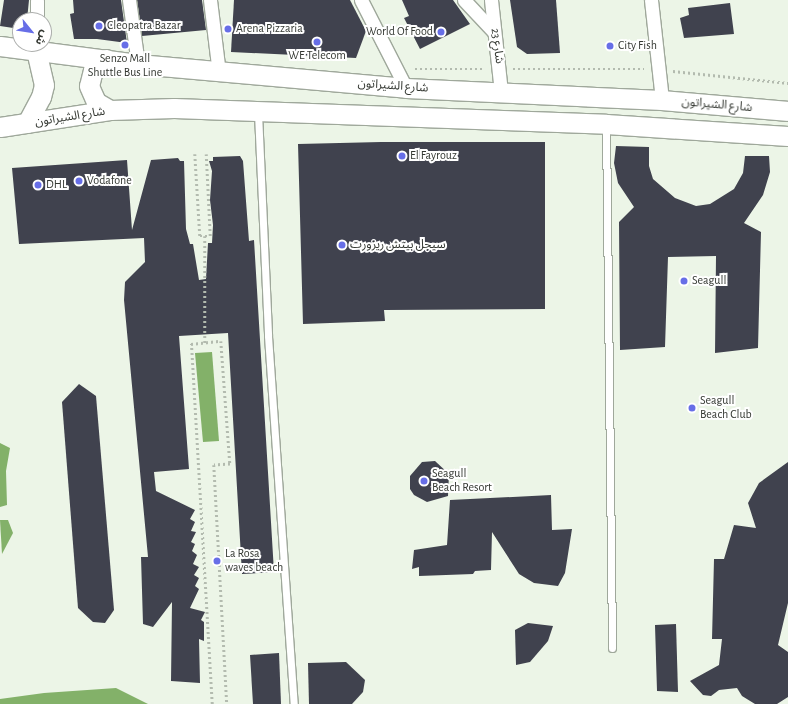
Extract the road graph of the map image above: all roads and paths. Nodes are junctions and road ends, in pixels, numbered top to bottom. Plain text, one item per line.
1 (37, 0) edge
2 (130, 0) edge
3 (210, 0) edge
4 (361, 0) edge
5 (464, 0) edge
6 (491, 0) edge
7 (651, 0) edge
8 (37, 12) edge
9 (494, 32) junction
10 (0, 46) edge
11 (12, 47) edge
12 (52, 51) edge
13 (37, 52) edge
14 (106, 59) junction
15 (138, 64) junction
16 (396, 69) junction
17 (500, 69) junction
18 (658, 69) junction
19 (219, 72) junction
20 (788, 83) edge
21 (406, 88) junction
22 (501, 92) junction
23 (662, 100) junction
24 (110, 110) junction
25 (258, 110) junction
26 (788, 111) edge
27 (27, 124) junction
28 (606, 124) junction
29 (0, 127) edge
30 (788, 136) edge
31 (195, 154) dead end
32 (206, 154) dead end
33 (205, 236) junction
34 (205, 343) junction
35 (612, 648) dead end
36 (212, 704) edge
37 (227, 704) edge
38 (294, 704) edge

1 - 8 street
2 - 15 street
3 - 19 street
4 - 16 street
5 - 9 street
6 - 9 street, شارع 23
7 - 18 street
9 - 17 street, شارع 23
10 - 11 street, شارع الشيراتون
12 - 14 street, شارع الشيراتون
13 - 27 street
14 - 15 street, شارع الشيراتون
14 - 24 street
15 - 19 street, شارع الشيراتون
16 - 17 path
16 - 21 street
17 - 18 path
17 - 22 street, شارع 23
18 - 20 path
18 - 23 street
19 - 21 street, شارع الشيراتون
21 - 22 street, شارع الشيراتون
22 - 23 street, شارع الشيراتون
23 - 26 street, شارع الشيراتون
24 - 25 street, شارع الشيراتون
24 - 27 street, شارع الشيراتون
25 - 28 street, شارع الشيراتون
25 - 38 lane
27 - 29 street, شارع الشيراتون
28 - 30 street, شارع الشيراتون
28 - 35 lane
31 - 33 path
32 - 33 path
33 - 34 path
34 - 36 path
34 - 37 path

